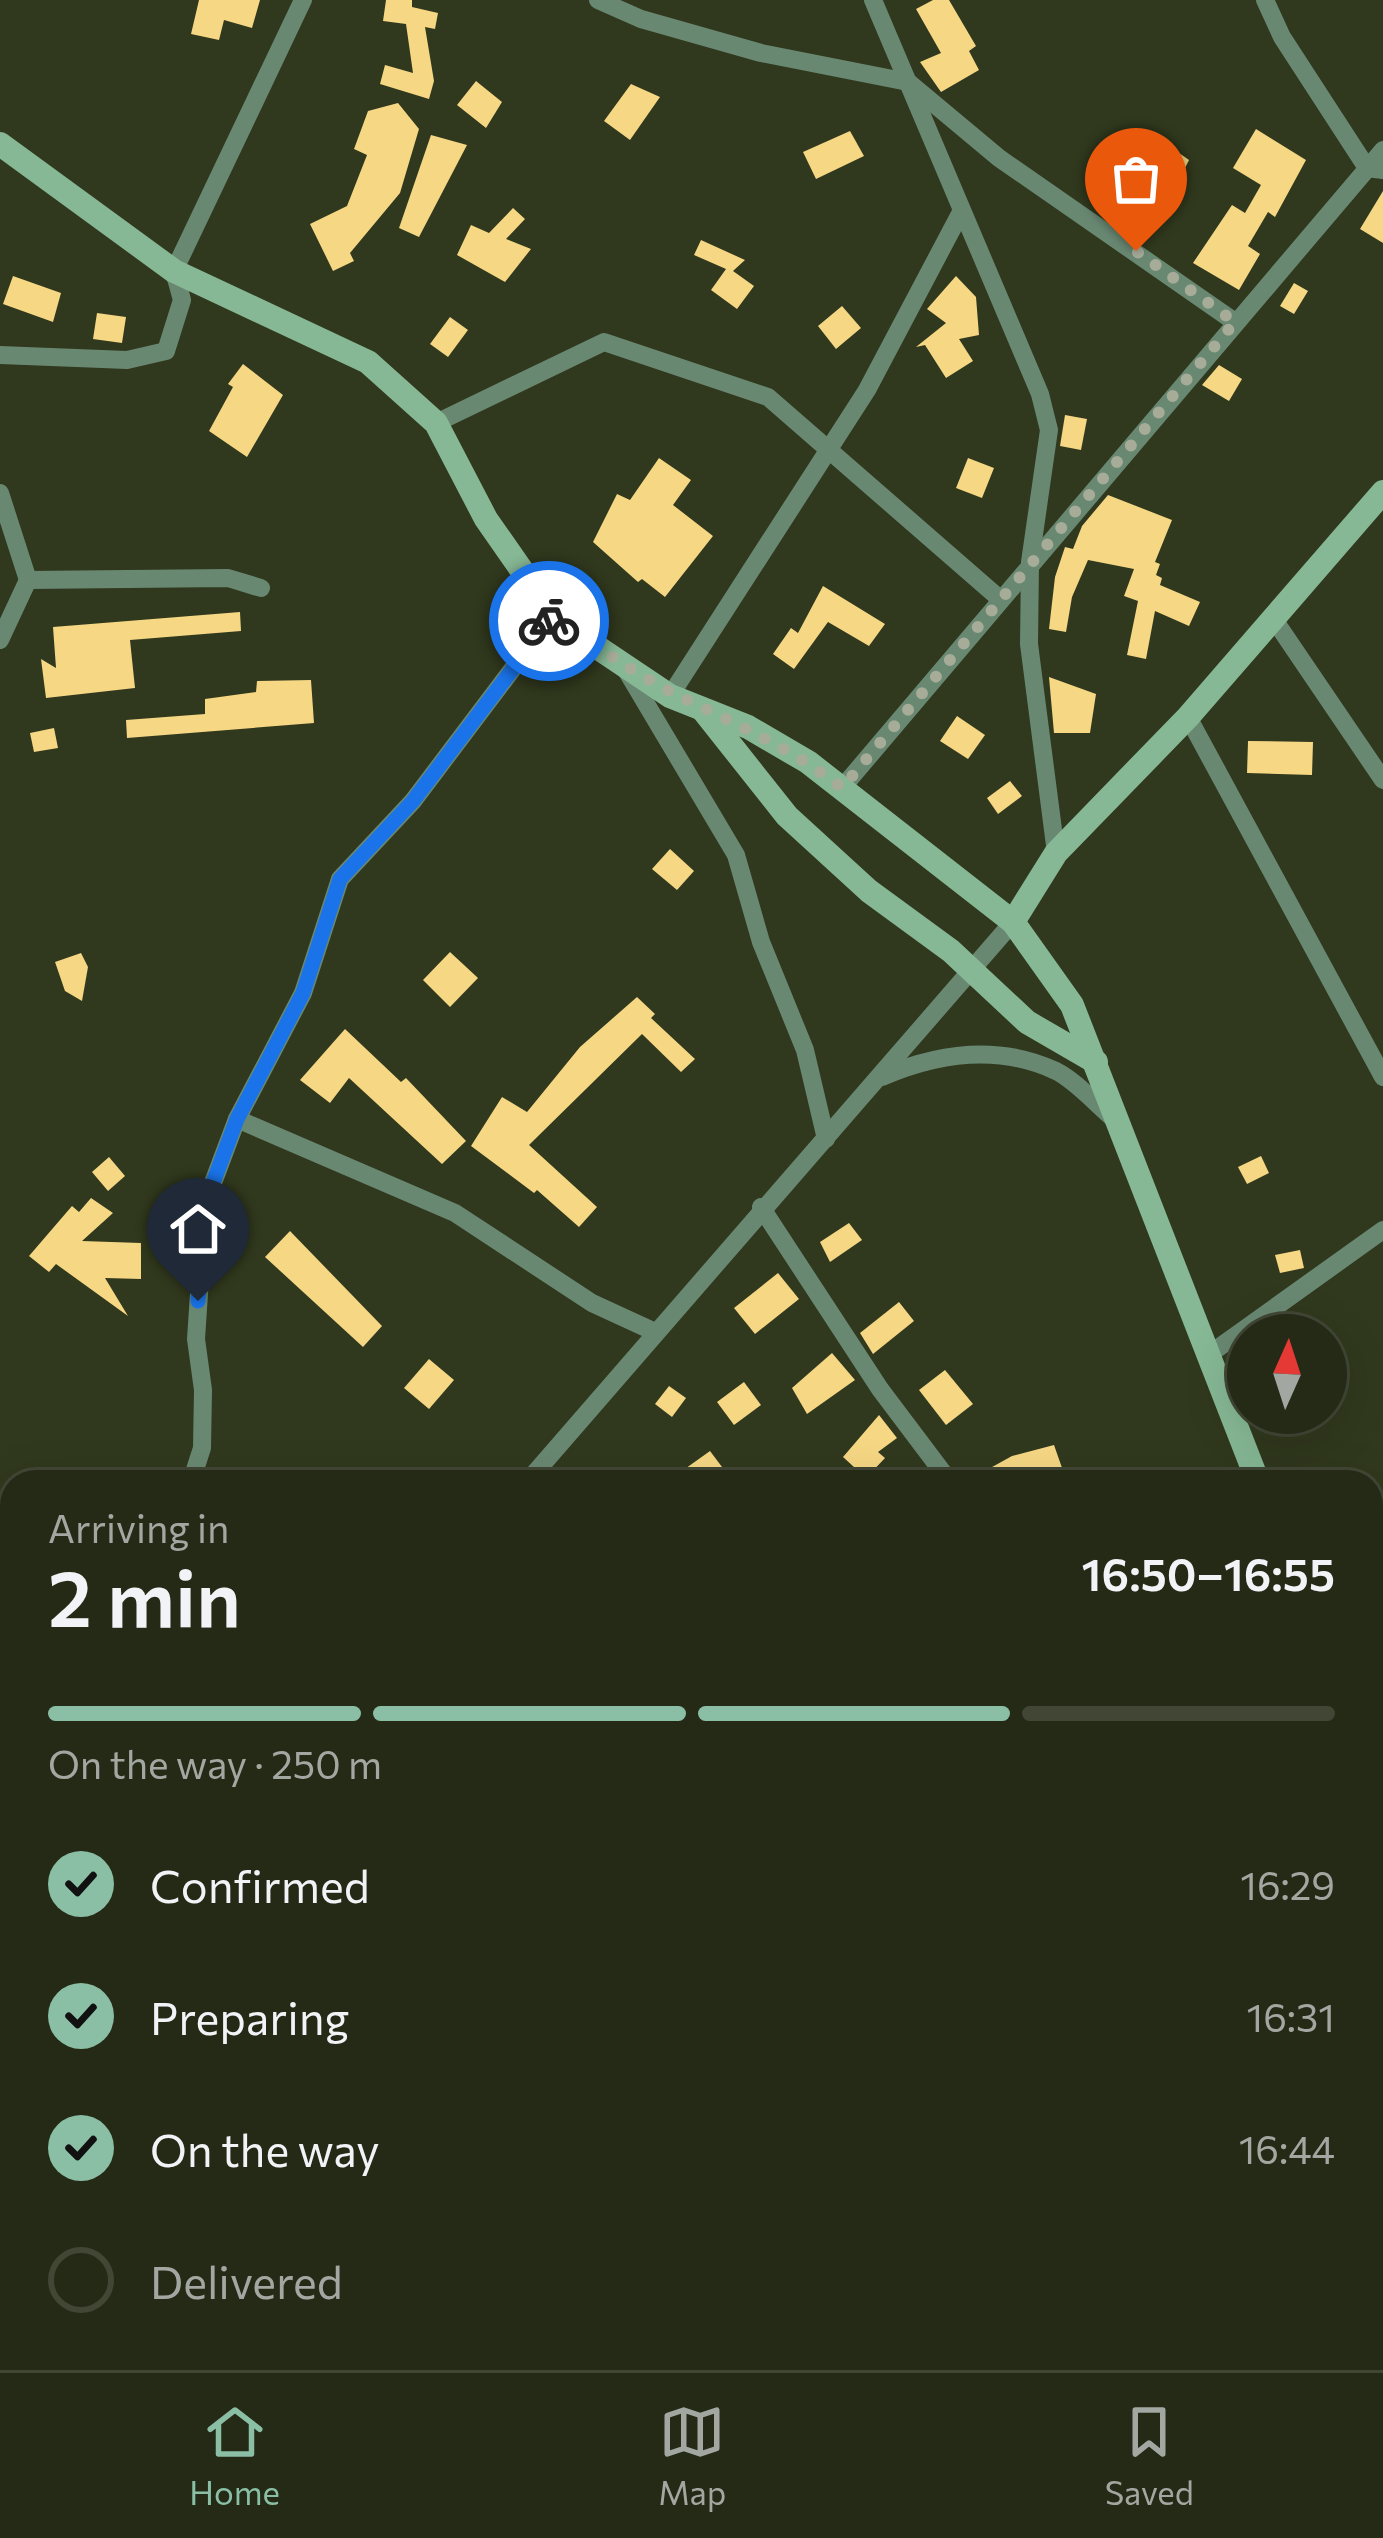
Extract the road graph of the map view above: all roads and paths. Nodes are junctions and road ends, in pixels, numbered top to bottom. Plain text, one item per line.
1 (303, 0) edge
2 (598, 0) edge
3 (873, 0) edge
4 (1264, 0) edge
5 (908, 82) junction
6 (0, 144) edge
7 (1383, 150) edge
8 (1375, 169) edge
9 (960, 214) junction
10 (174, 271) junction
11 (1235, 322) junction
12 (0, 355) edge
13 (436, 423) junction
14 (828, 449) junction
15 (1383, 492) edge
16 (0, 493) edge
17 (1030, 562) junction
18 (28, 580) junction
19 (261, 589) dead end
20 (1000, 599) junction
21 (557, 610) junction
22 (1273, 618) junction
23 (0, 640) edge
24 (626, 670) junction
25 (670, 696) junction
26 (702, 709) junction
27 (1188, 717) junction
28 (1383, 779) edge
29 (842, 788) junction
30 (1056, 853) junction
31 (1012, 922) junction
32 (971, 970) junction
33 (1096, 1062) junction
34 (1383, 1077) edge
35 (878, 1078) junction
36 (237, 1119) junction
37 (1123, 1126) junction
38 (826, 1139) junction
39 (761, 1207) junction
40 (1383, 1230) edge
41 (655, 1332) junction
42 (1207, 1356) junction
43 (194, 1470) edge
44 (537, 1470) edge
45 (941, 1470) edge
46 (1253, 1470) edge

1 - 10 street
2 - 5 street
3 - 5 street
4 - 8 street
5 - 9 street
5 - 11 street
6 - 10 street
7 - 8 street
8 - 11 street
9 - 14 street
9 - 17 street
10 - 12 street
10 - 13 street
11 - 17 street
13 - 14 street
13 - 21 street
14 - 20 street
14 - 25 street
15 - 22 street
16 - 18 street
17 - 20 street
17 - 30 street
18 - 19 street
18 - 23 street
20 - 29 street
21 - 24 street
21 - 36 street
22 - 27 street
22 - 28 street
24 - 25 street
24 - 38 street
25 - 26 street
26 - 29 street
26 - 32 street
27 - 30 street
27 - 34 street
29 - 31 street
30 - 31 street
31 - 32 street
31 - 33 street
32 - 33 street
32 - 35 street
33 - 37 street
35 - 37 street
35 - 38 street
36 - 41 street
36 - 43 street
37 - 42 street
38 - 39 street
39 - 41 street
39 - 45 street
40 - 42 street
41 - 44 street
42 - 46 street

